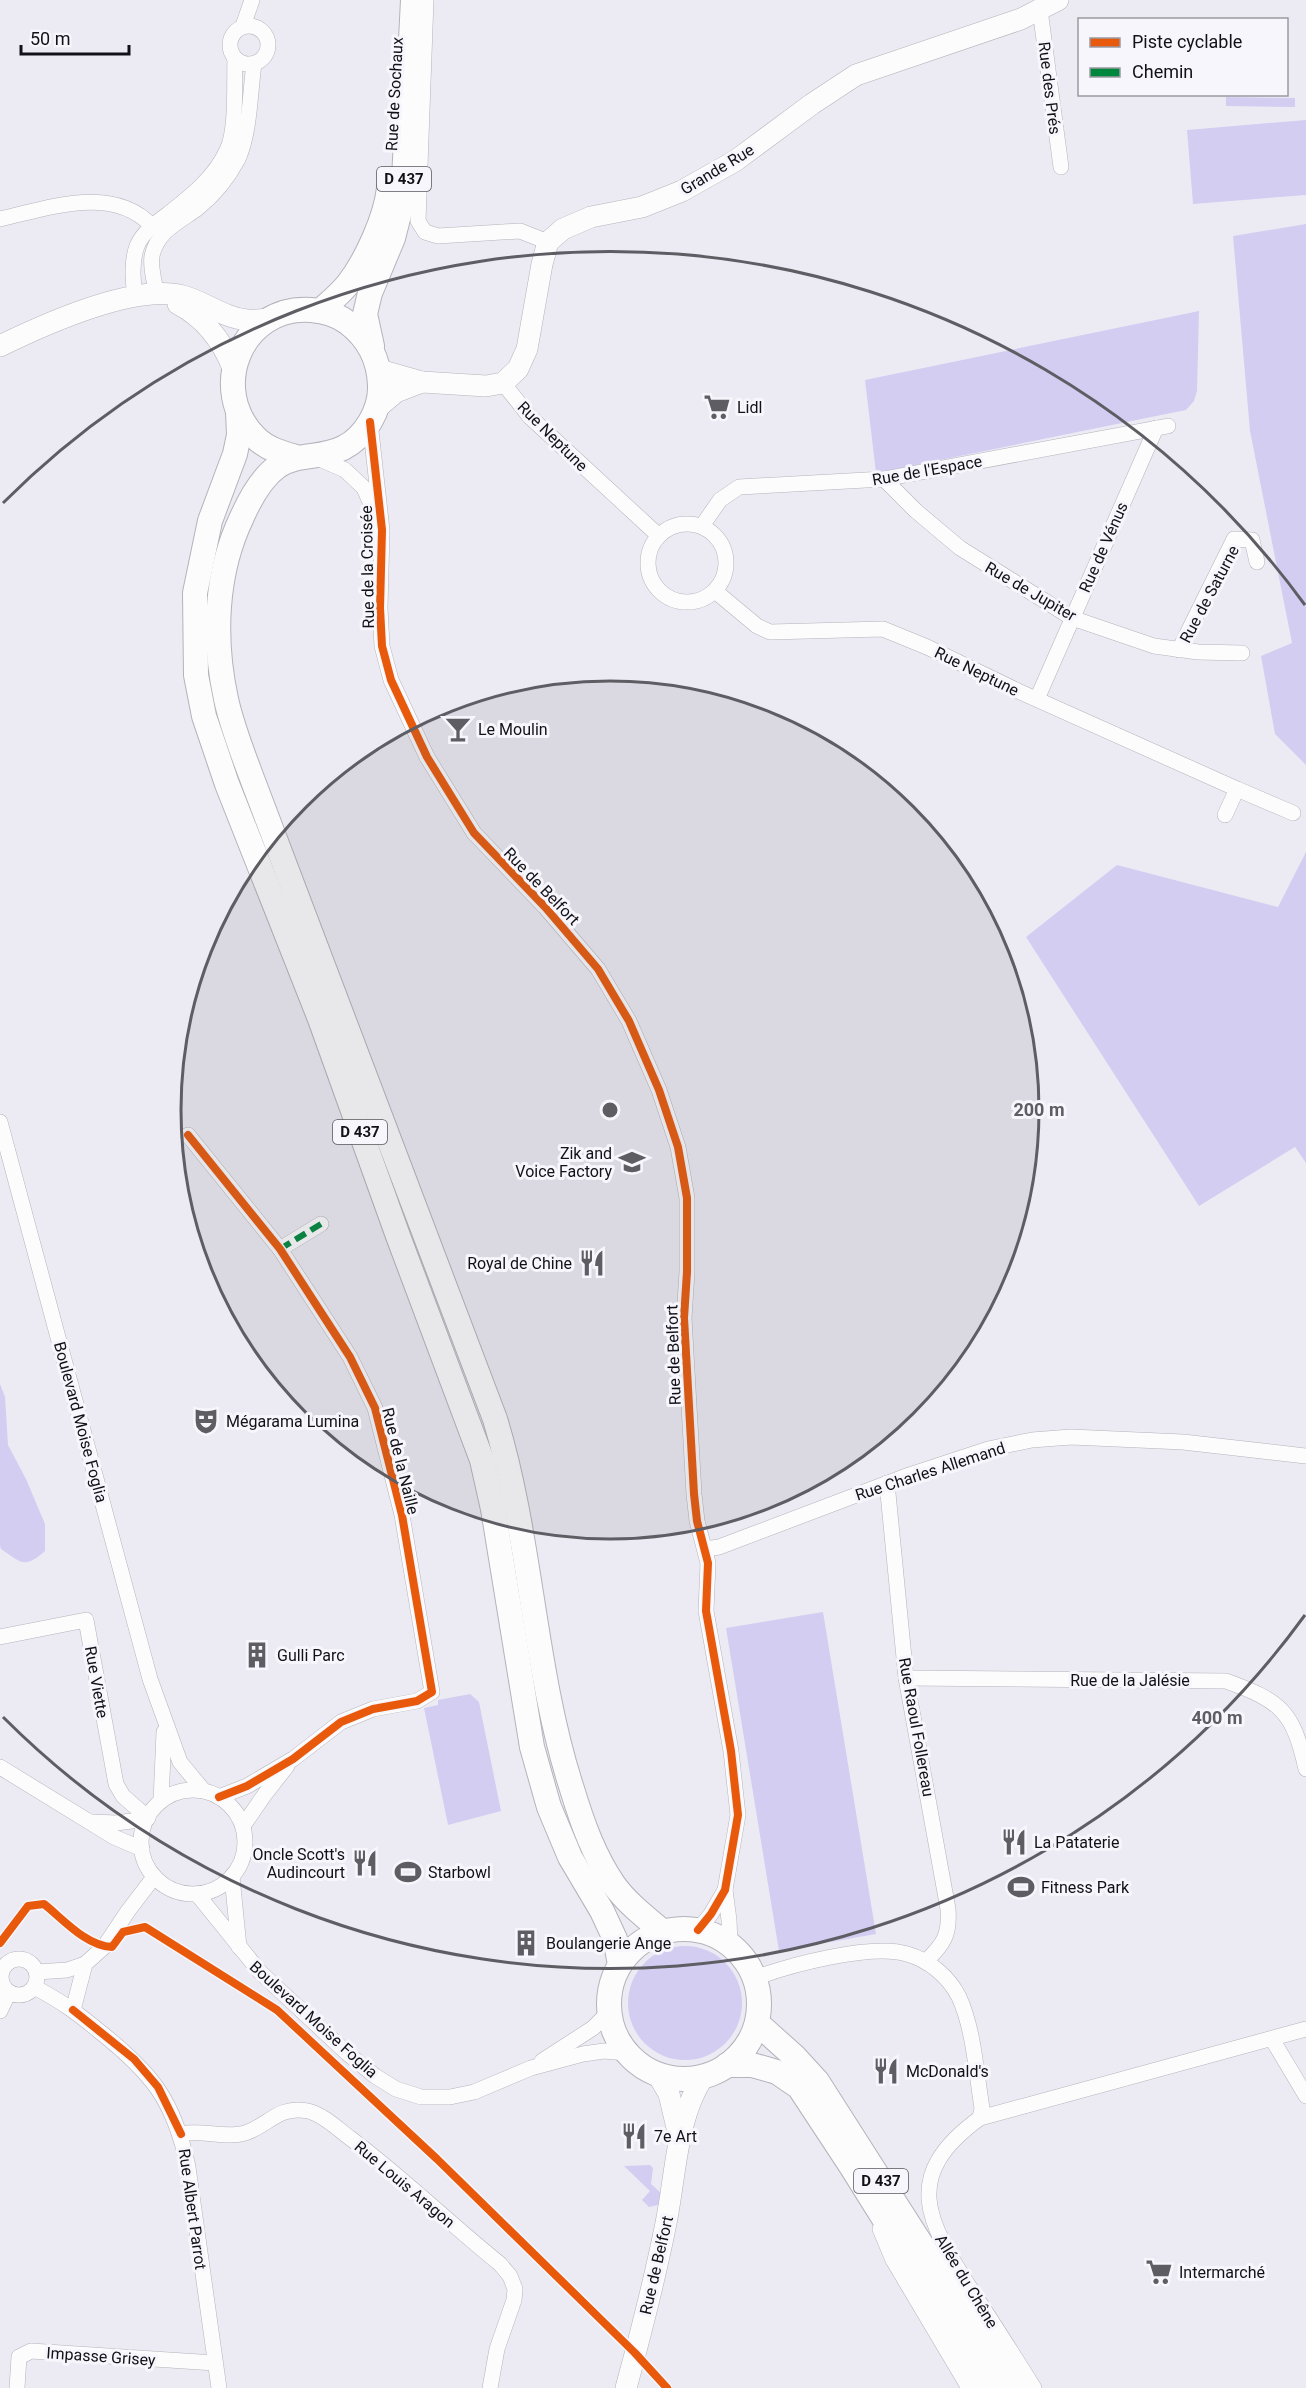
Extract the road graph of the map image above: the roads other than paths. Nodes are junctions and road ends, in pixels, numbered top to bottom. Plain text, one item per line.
1 (398, 0) edge
2 (413, 0) edge
3 (426, 0) edge
4 (252, 2) edge
5 (1049, 5) edge
6 (250, 27) junction
7 (235, 58) junction
8 (254, 64) junction
9 (1061, 167) dead end
10 (0, 219) edge
11 (152, 226) junction
12 (548, 242) junction
13 (156, 293) junction
14 (135, 297) junction
15 (321, 310) junction
16 (270, 319) junction
17 (0, 346) edge
18 (376, 360) junction
19 (233, 368) junction
20 (422, 382) junction
21 (503, 383) junction
22 (238, 411) junction
23 (373, 415) junction
24 (1162, 427) joint
25 (305, 457) junction
26 (884, 479) junction
27 (702, 526) junction
28 (382, 530) junction
29 (658, 536) junction
30 (1257, 562) dead end
31 (715, 591) junction
32 (1072, 618) junction
33 (1179, 650) junction
34 (1242, 653) dead end
35 (1037, 699) junction
36 (1237, 789) junction
37 (1293, 813) dead end
38 (1225, 815) dead end
39 (474, 833) joint
40 (0, 1122) edge
41 (188, 1135) dead end
42 (321, 1224) dead end
43 (280, 1250) junction
44 (1306, 1456) edge
45 (887, 1484) junction
46 (705, 1549) junction
47 (0, 1637) edge
48 (906, 1678) junction
49 (164, 1723) junction
50 (293, 1759) junction
51 (0, 1767) edge
52 (1306, 1769) edge
53 (204, 1791) junction
54 (219, 1797) junction
55 (161, 1802) junction
56 (147, 1818) junction
57 (89, 1822) junction
58 (243, 1826) junction
59 (142, 1849) junction
60 (154, 1877) junction
61 (232, 1877) junction
62 (724, 1890) junction
63 (197, 1894) junction
64 (698, 1930) junction
65 (663, 1932) junction
66 (730, 1944) junction
67 (239, 1947) junction
68 (926, 1961) junction
69 (85, 1964) junction
70 (621, 1964) junction
71 (2, 1966) edge
72 (755, 1978) junction
73 (35, 1980) junction
74 (9, 1992) junction
75 (73, 2010) junction
76 (0, 2011) edge
77 (609, 2012) junction
78 (757, 2024) junction
79 (1306, 2029) edge
80 (1272, 2039) junction
81 (627, 2053) junction
82 (728, 2066) junction
83 (531, 2068) junction
84 (658, 2074) junction
85 (703, 2077) junction
86 (1306, 2096) edge
87 (980, 2118) junction
88 (181, 2134) junction
89 (680, 2141) junction
90 (851, 2166) junction
91 (215, 2363) junction
92 (17, 2388) edge
93 (219, 2388) edge
94 (490, 2388) edge
95 (626, 2388) edge
96 (969, 2388) edge
97 (990, 2388) edge
98 (1013, 2388) edge
99 (1034, 2388) edge

1 - 15 main road, Rue de Sochaux / D 437
2 - 18 main road, D 437
3 - 12 street
4 - 6 street
5 - 9 street, Rue des Prés
5 - 12 street, Grande Rue
6 - 7 street
6 - 8 street
7 - 8 street
7 - 11 street
8 - 13 street
10 - 11 street
11 - 14 street
12 - 21 street
13 - 14 street
13 - 16 street
13 - 19 street
14 - 17 street
15 - 16 main road
15 - 18 main road
16 - 19 main road
18 - 20 street
18 - 23 main road
19 - 22 main road
20 - 21 street
20 - 23 street
21 - 29 street, Rue Neptune
22 - 25 main road
22 - 70 main road, D 437
23 - 25 main road
23 - 28 street, Rue de la Croisée
24 - 26 street, Rue de l'Espace
24 - 32 street, Rue de Vénus
25 - 28 street, Rue de la Croisée
25 - 65 main road, D 437
26 - 27 street, Rue de l'Espace
26 - 32 street, Rue de Jupiter
27 - 29 street
27 - 31 street
28 - 39 street, Rue de la Croisée
29 - 31 street
30 - 33 street, Rue de Saturne
31 - 35 street, Rue Neptune
32 - 33 street, Rue de Jupiter
32 - 35 street, Rue de Vénus
33 - 34 street, Rue de Jupiter
35 - 36 street, Rue Neptune
36 - 37 street, Rue Neptune
36 - 38 street
39 - 46 street, Rue de Belfort
40 - 49 street, Boulevard Moise Foglia
41 - 43 street, Rue de la Naille
42 - 43 street
43 - 50 street, Rue de la Naille
44 - 45 street, Rue Charles Allemand
45 - 46 street, Rue Charles Allemand
45 - 48 street, Rue Raoul Follereau
46 - 62 street, Rue de Belfort
47 - 56 street, Rue Viette
48 - 52 street, Rue de la Jalésie
48 - 68 street, Rue Raoul Follereau
49 - 53 street, Boulevard Moise Foglia
49 - 55 street, Boulevard Moise Foglia
50 - 54 street
50 - 58 street
51 - 57 street
53 - 54 street
53 - 55 street
54 - 58 street
55 - 56 street
56 - 57 street
56 - 59 street
57 - 59 street
58 - 61 street
59 - 60 street
60 - 63 street
60 - 69 street
61 - 63 street
61 - 67 street, Boulevard Moise Foglia
62 - 64 street, Rue de Belfort
62 - 66 street, Rue de Belfort
63 - 67 street, Boulevard Moise Foglia
64 - 65 main road
64 - 66 main road
65 - 70 main road
66 - 72 main road
67 - 83 street, Boulevard Moise Foglia
68 - 72 street
68 - 87 street
69 - 73 street
69 - 75 street
70 - 77 main road
71 - 73 street
71 - 74 street
72 - 78 main road
73 - 74 street
73 - 75 street, Rue Albert Parrot
74 - 76 street
75 - 88 street, Rue Albert Parrot
77 - 81 main road
77 - 83 street, Boulevard Moise Foglia
78 - 82 main road
78 - 98 main road, D 437
79 - 80 street
80 - 86 street
80 - 87 street
81 - 83 street, Boulevard Moise Foglia
81 - 84 main road
82 - 85 main road
82 - 90 main road, D 437
84 - 85 main road
84 - 89 street, Rue de Belfort
85 - 89 street, Rue de Belfort
87 - 99 street, Allée du Chêne
88 - 91 street, Rue Albert Parrot
88 - 94 street, Rue Louis Aragon
89 - 95 street, Rue de Belfort
90 - 96 street
90 - 97 main road, D 437
91 - 92 street, Impasse Grisey
91 - 93 street, Rue Albert Parrot

